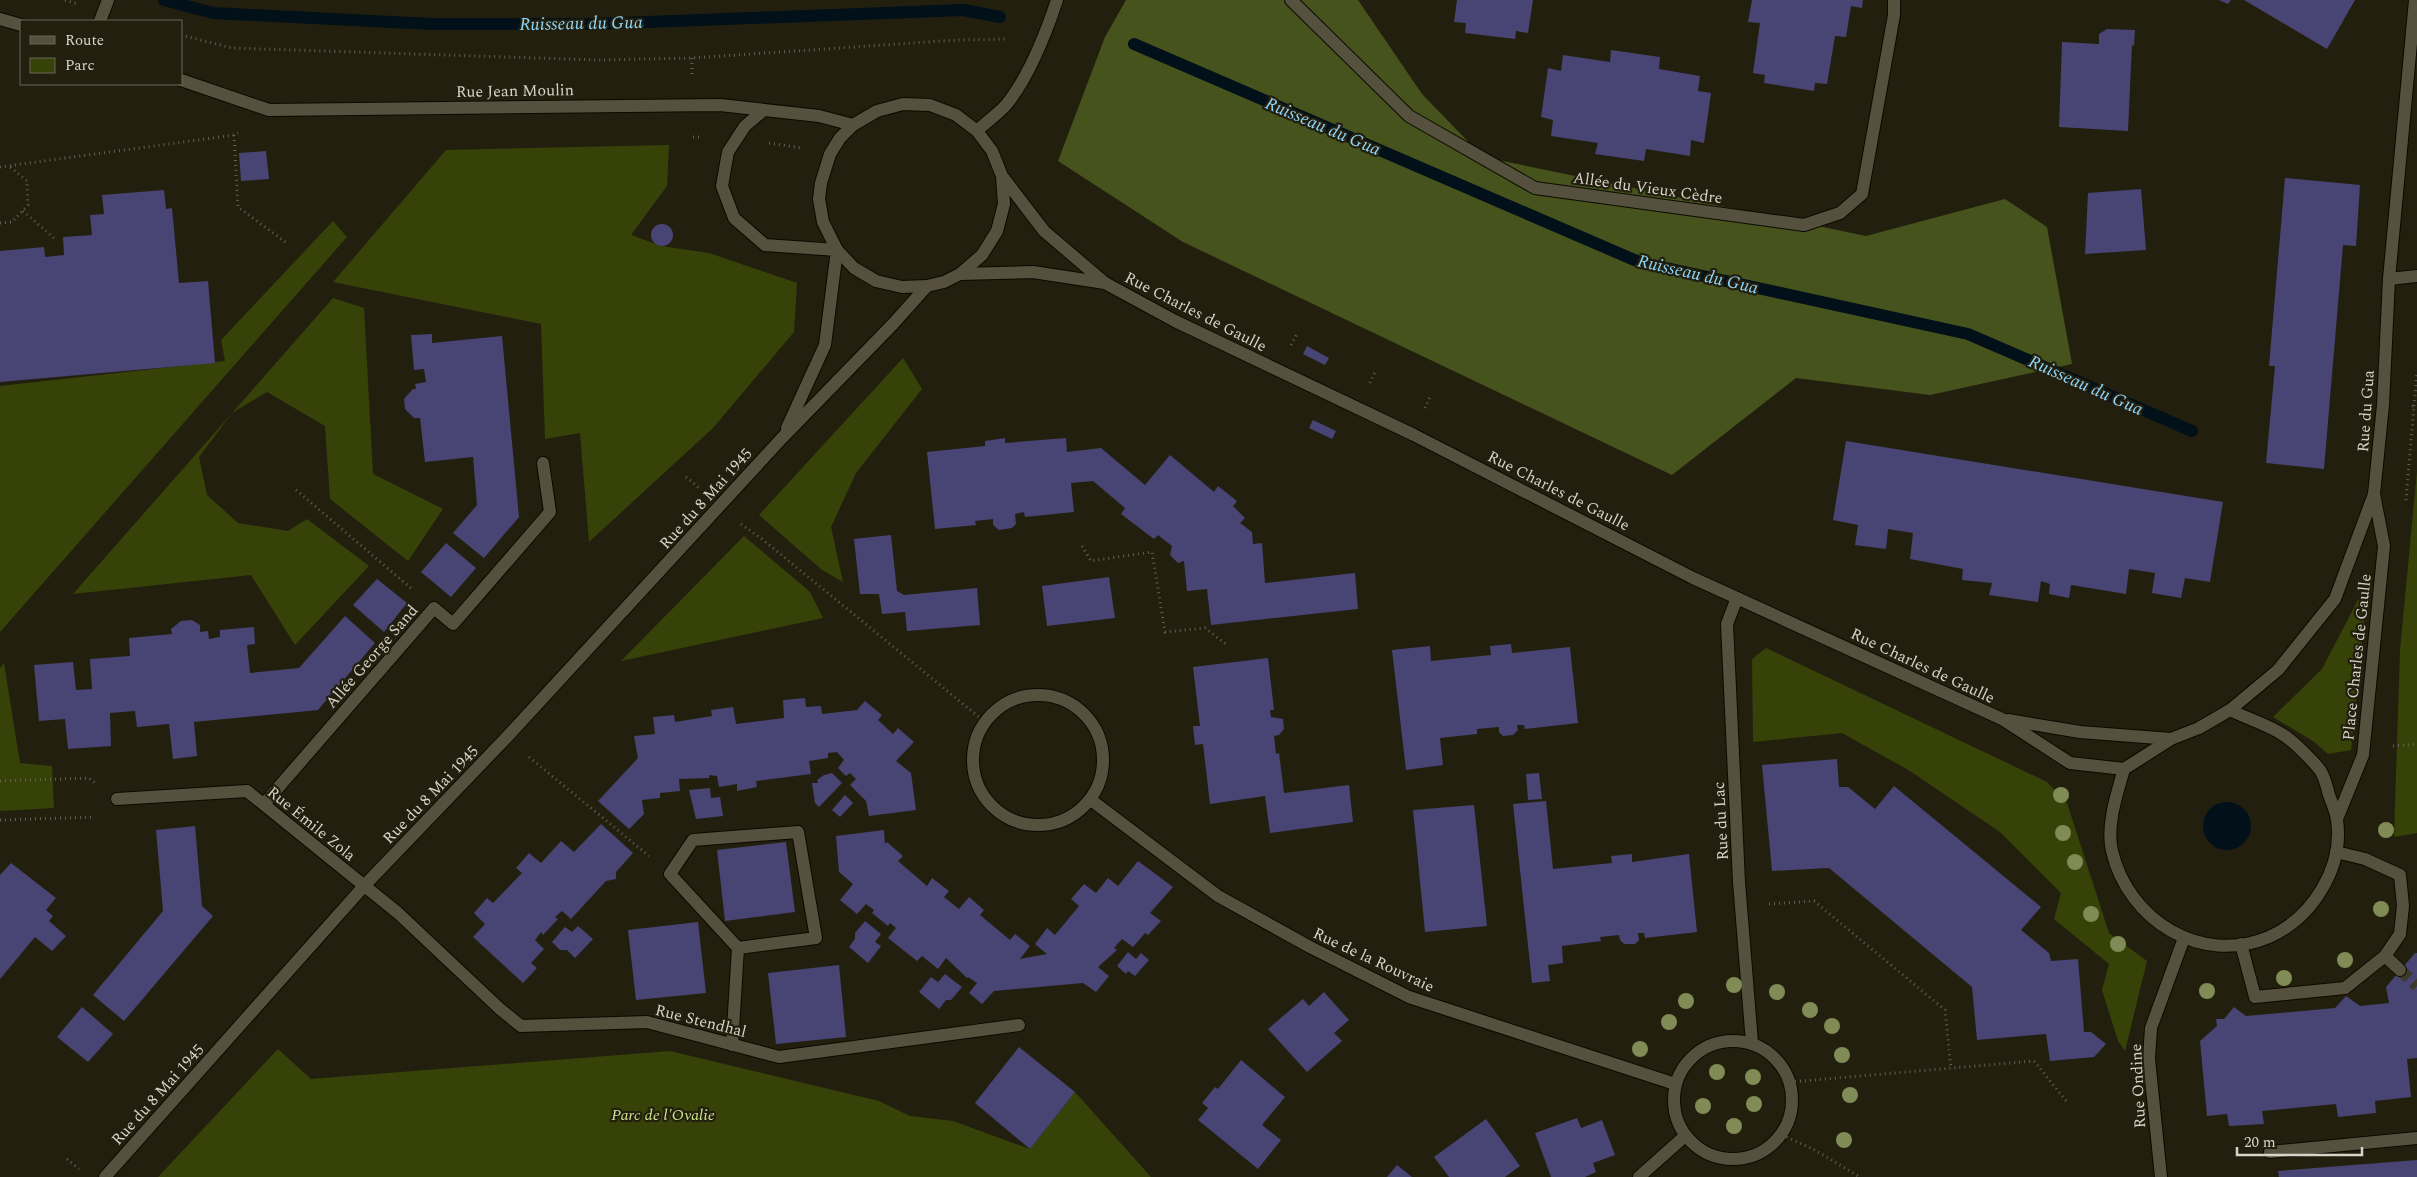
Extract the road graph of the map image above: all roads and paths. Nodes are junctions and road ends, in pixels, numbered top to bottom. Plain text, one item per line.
1 (108, 0) edge
2 (1057, 0) edge
3 (1291, 0) edge
4 (1894, 0) edge
5 (2415, 0) edge
6 (0, 19) edge
7 (100, 20) edge
8 (20, 25) edge
9 (182, 35) edge
10 (1008, 38) dead end
11 (692, 58) junction
12 (692, 76) dead end
13 (182, 80) edge
14 (764, 110) junction
15 (854, 125) junction
16 (977, 131) junction
17 (0, 166) edge
18 (9, 166) junction
19 (1002, 176) junction
20 (23, 211) junction
21 (0, 223) edge
22 (54, 239) dead end
23 (288, 244) dead end
24 (837, 250) junction
25 (960, 274) junction
26 (2417, 276) edge
27 (2389, 279) junction
28 (1105, 283) junction
29 (927, 286) junction
30 (2417, 373) edge
31 (2414, 406) dead end
32 (782, 438) junction
33 (543, 463) dead end
34 (686, 477) dead end
35 (296, 490) dead end
36 (701, 490) dead end
37 (2374, 494) junction
38 (737, 521) dead end
39 (1082, 546) dead end
40 (1737, 598) junction
41 (434, 608) junction
42 (1226, 644) dead end
43 (2230, 710) junction
44 (2002, 719) junction
45 (984, 722) junction
46 (506, 738) junction
47 (2171, 739) junction
48 (2417, 744) edge
49 (2385, 747) dead end
50 (2124, 769) junction
51 (0, 780) edge
52 (117, 799) junction
53 (1090, 800) junction
54 (264, 804) junction
55 (2337, 819) junction
56 (0, 820) edge
57 (2336, 852) junction
58 (670, 874) junction
59 (364, 886) junction
60 (1741, 906) junction
61 (2184, 938) junction
62 (2241, 944) junction
63 (738, 948) junction
64 (2384, 956) junction
65 (2400, 970) tunnel mouth
66 (1019, 1025) dead end
67 (1752, 1043) junction
68 (732, 1045) junction
69 (1950, 1069) junction
70 (1790, 1082) junction
71 (1675, 1084) junction
72 (2067, 1102) dead end
73 (1782, 1135) junction
74 (1685, 1136) junction
75 (2417, 1138) edge
76 (2270, 1152) dead end
77 (105, 1177) edge
78 (1639, 1177) edge
79 (1860, 1177) edge
80 (2161, 1177) edge

1 - 7 street
2 - 16 street
3 - 4 street, Allée du Vieux Cèdre
5 - 27 street, Rue du Gua
6 - 8 street
9 - 11 path
10 - 11 path
11 - 12 path
13 - 14 street, Rue Jean Moulin
14 - 15 street, Rue Jean Moulin
14 - 24 street
15 - 16 street
15 - 24 street
16 - 19 street
17 - 18 path
18 - 20 path
18 - 23 path
19 - 25 street
19 - 28 street, Rue Charles de Gaulle
20 - 21 path
20 - 22 path
24 - 29 street
24 - 32 street, Rue du 8 Mai 1945
25 - 28 street, Rue Charles de Gaulle
25 - 29 street
26 - 27 street
27 - 37 street, Rue du Gua
28 - 40 street, Rue Charles de Gaulle
29 - 32 street, Rue du 8 Mai 1945
30 - 31 path
32 - 46 street, Rue du 8 Mai 1945
33 - 41 street, Allée George Sand
34 - 36 path
35 - 41 path
37 - 43 street, Rue du Gua
37 - 55 street, Place Charles de Gaulle
38 - 45 path
39 - 42 path
40 - 44 street, Rue Charles de Gaulle
40 - 60 street, Rue du Lac
41 - 54 street, Allée George Sand
43 - 47 street, Rue du Gua
43 - 55 street, Place Charles de Gaulle
44 - 47 street, Rue Charles de Gaulle
44 - 50 street, Rue Charles de Gaulle
45 - 53 street
45 - 53 street
46 - 58 path
46 - 59 street, Rue du 8 Mai 1945
47 - 50 street
48 - 49 path
50 - 61 street, Place Charles de Gaulle
51 - 52 path
52 - 54 street, Rue Émile Zola
52 - 56 path
53 - 71 street, Rue de la Rouvraie
54 - 59 street, Rue Émile Zola
55 - 57 street, Place Charles de Gaulle
57 - 62 street, Place Charles de Gaulle
57 - 64 street
58 - 63 street
58 - 63 street
59 - 68 street, Rue Stendhal
59 - 77 street, Rue du 8 Mai 1945
60 - 67 street, Rue du Lac
60 - 69 path
61 - 62 street, Place Charles de Gaulle
61 - 80 street, Rue Ondine
62 - 64 street
63 - 68 street
64 - 65 street
66 - 68 street, Rue Stendhal
67 - 70 street
67 - 71 street
69 - 70 path
69 - 72 path
70 - 73 street
71 - 74 street
73 - 74 street
73 - 79 path
74 - 78 street
75 - 76 street

